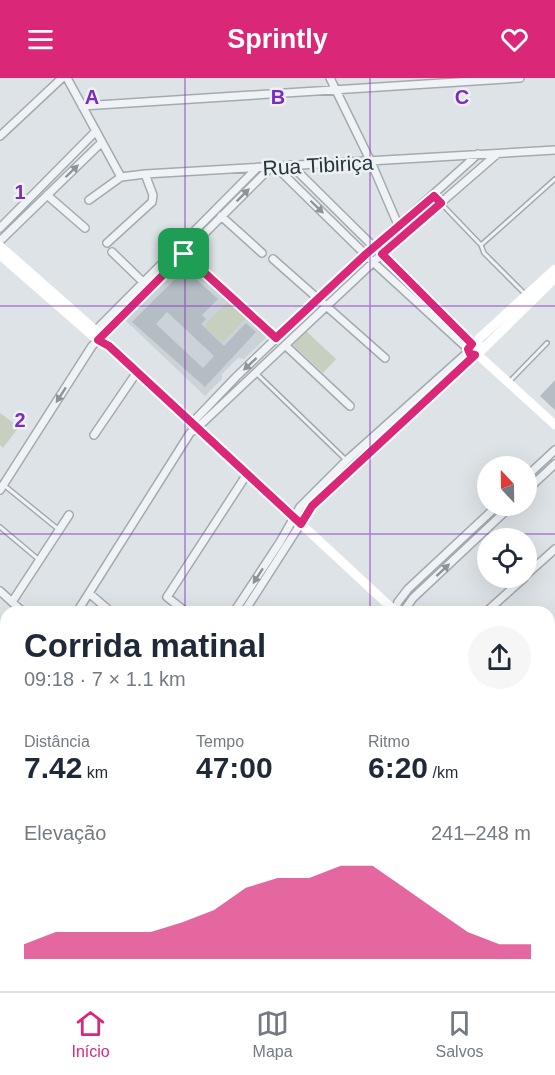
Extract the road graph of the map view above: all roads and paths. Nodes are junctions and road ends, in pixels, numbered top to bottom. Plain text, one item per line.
1 (62, 78) edge
2 (67, 78) edge
3 (330, 78) edge
4 (520, 78) edge
5 (335, 88) junction
6 (82, 106) junction
7 (95, 132) junction
8 (0, 136) edge
9 (101, 143) junction
10 (555, 150) edge
11 (496, 153) junction
12 (478, 154) junction
13 (371, 162) junction
14 (291, 165) junction
15 (273, 167) junction
16 (257, 168) junction
17 (145, 174) junction
18 (121, 177) junction
19 (555, 179) edge
20 (47, 195) junction
21 (434, 196) junction
22 (89, 200) dead end
23 (441, 203) junction
24 (222, 216) junction
25 (399, 227) junction
26 (0, 228) edge
27 (85, 228) dead end
28 (0, 241) edge
29 (107, 243) dead end
30 (481, 245) junction
31 (0, 246) edge
32 (375, 247) junction
33 (112, 252) dead end
34 (262, 253) dead end
35 (184, 254) junction
36 (366, 254) junction
37 (382, 254) junction
38 (0, 255) edge
39 (273, 259) dead end
40 (373, 262) junction
41 (555, 269) edge
42 (555, 278) edge
43 (143, 282) junction
44 (525, 295) junction
45 (318, 298) junction
46 (327, 306) junction
47 (96, 337) junction
48 (276, 338) junction
49 (547, 343) dead end
50 (285, 345) junction
51 (474, 350) junction
52 (385, 358) dead end
53 (137, 372) junction
54 (256, 373) junction
55 (236, 377) junction
56 (505, 380) junction
57 (244, 384) junction
58 (350, 406) dead end
59 (555, 425) edge
60 (193, 427) junction
61 (94, 435) dead end
62 (555, 450) edge
63 (346, 461) junction
64 (555, 464) edge
65 (537, 467) edge
66 (247, 474) junction
67 (537, 481) edge
68 (2, 488) edge
69 (69, 515) dead end
70 (486, 516) edge
71 (500, 516) edge
72 (297, 520) junction
73 (0, 527) edge
74 (59, 530) junction
75 (555, 549) edge
76 (39, 560) junction
77 (537, 565) edge
78 (512, 588) edge
79 (0, 591) edge
80 (89, 593) junction
81 (12, 602) junction
82 (16, 606) edge
83 (81, 606) edge
84 (104, 606) edge
85 (178, 606) edge
86 (238, 606) edge
87 (247, 606) edge
88 (390, 606) edge
89 (398, 606) edge
90 (404, 606) edge
91 (492, 606) edge

1 - 8 street
2 - 6 street
3 - 5 street
4 - 5 street
5 - 6 street
5 - 13 street
6 - 7 street
7 - 9 street
7 - 26 street
9 - 18 street
20 -> 9 street
10 - 11 street, Rua Tibiriça
11 - 12 street, Rua Tibiriça
11 - 23 street
12 - 13 street, Rua Tibiriça
12 - 21 street
13 - 14 street, Rua Tibiriça
13 - 25 street
14 - 15 street, Rua Tibiriça
14 - 32 street
15 - 16 street, Rua Tibiriça
24 -> 15 street
15 -> 36 street
16 - 17 street, Rua Tibiriça
16 - 43 street
17 - 18 street, Rua Tibiriça
17 - 29 street
18 - 22 street, Rua Tibiriça
19 - 30 lane
20 - 27 street
20 - 28 street
21 - 23 lane
21 - 25 street
23 - 30 lane
23 - 37 street
24 - 34 street
24 - 35 street
25 - 32 street
30 - 44 lane
31 - 47 street
32 - 36 street
32 - 37 street
33 - 43 street
35 - 47 street
35 - 48 street
36 - 40 street
36 - 45 street
37 - 40 street
37 - 51 street
38 - 47 street
39 - 45 street
40 - 46 street
40 - 51 street
41 - 44 street
42 - 51 street
43 - 47 street
44 - 51 street
45 - 46 street
45 - 48 street
46 - 50 street
46 - 52 street
47 - 53 street
47 -> 68 street
48 -> 55 street
49 - 56 lane
50 - 54 street
50 - 58 street
51 - 56 street
51 - 63 street
51 - 72 street
53 - 60 street
53 - 61 street
54 - 57 street
54 - 63 lane
55 - 57 street
55 - 60 street
56 - 59 street
57 - 60 street
60 - 66 street
60 - 80 street
62 - 65 street
63 - 72 street
64 - 67 street
66 - 72 street
66 - 85 street
68 - 74 lane
69 - 74 street
70 - 89 street
90 -> 71 street
72 -> 86 street
72 - 87 street
72 - 88 street
73 - 76 lane
74 - 76 street
75 - 77 street
76 - 81 street
78 - 91 street
79 - 81 street
80 - 83 street
80 - 84 street
81 - 82 street

